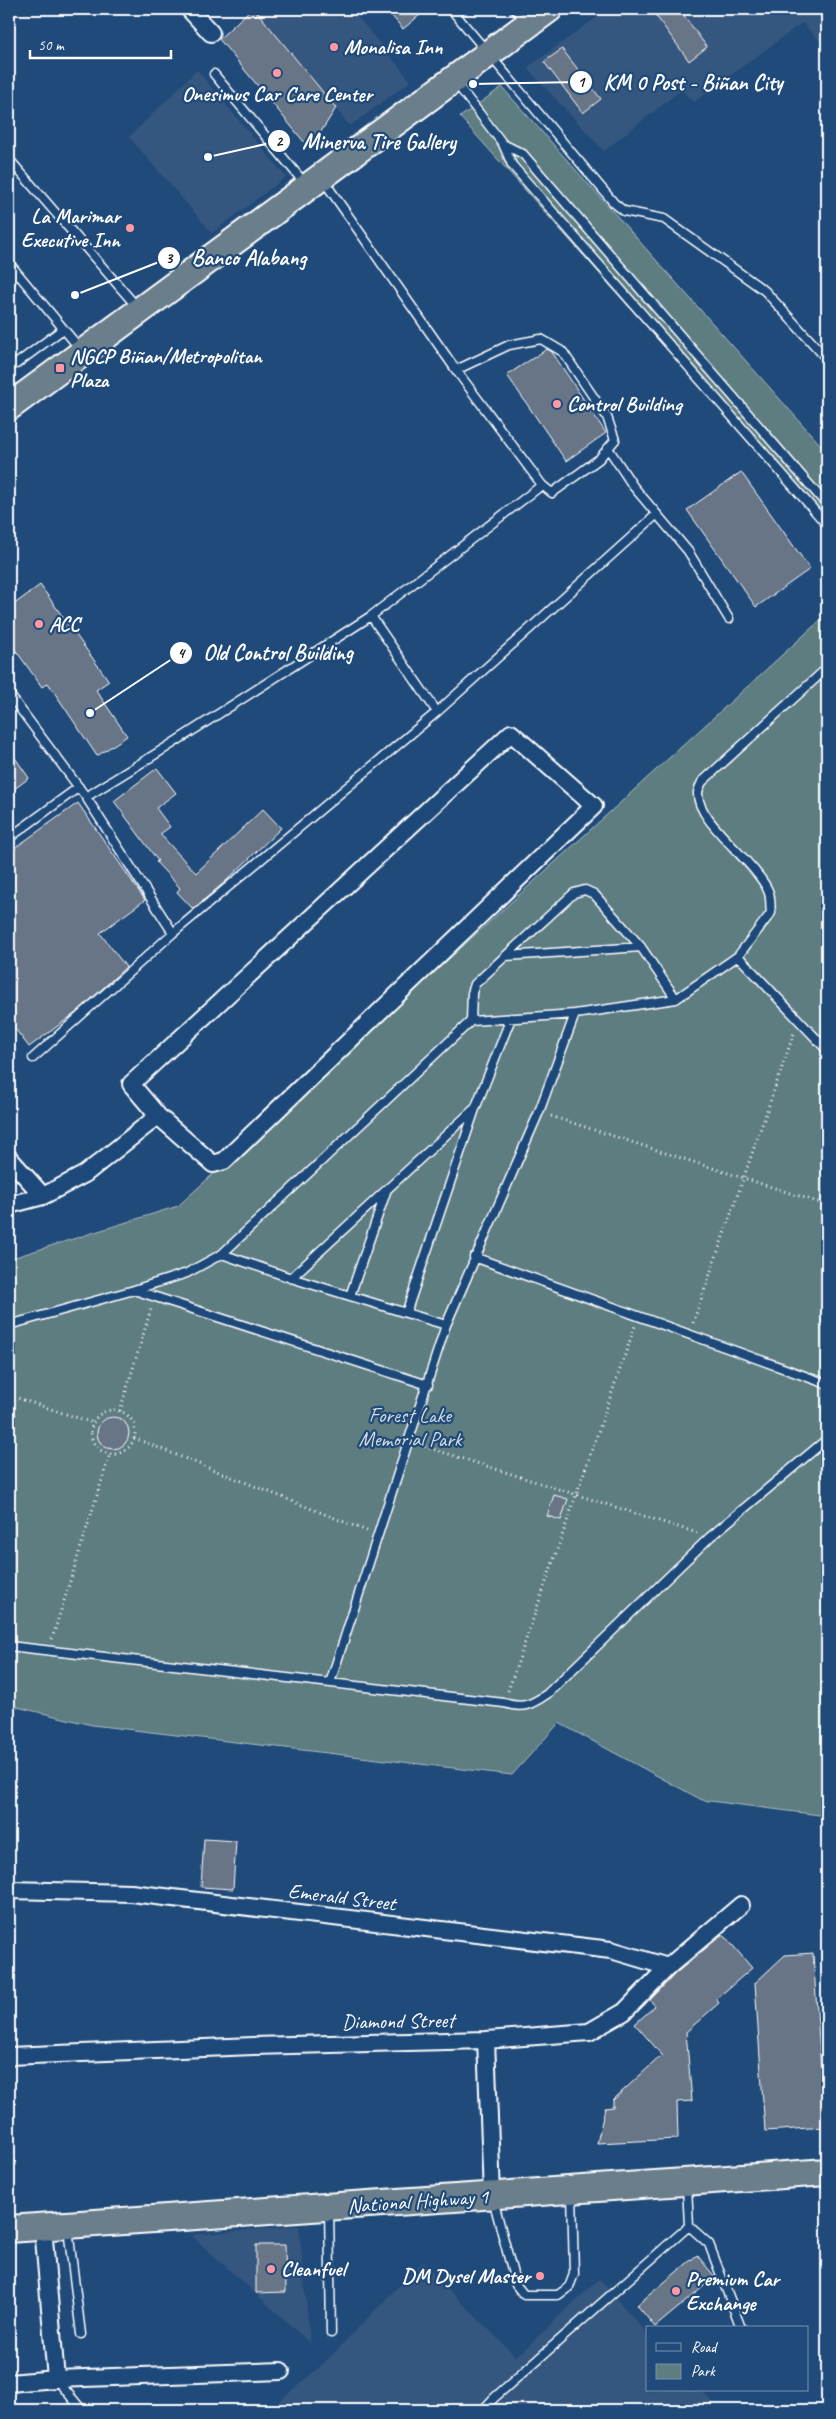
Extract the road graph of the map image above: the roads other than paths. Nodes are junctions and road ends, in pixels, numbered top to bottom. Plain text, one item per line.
1 (188, 9) edge
2 (452, 9) edge
3 (532, 13) edge
4 (211, 33) dead end
5 (488, 54) junction
6 (214, 74) dead end
7 (454, 79) junction
8 (503, 144) junction
9 (9, 159) edge
10 (314, 181) junction
11 (9, 263) edge
12 (17, 274) junction
13 (9, 281) edge
14 (139, 310) junction
15 (63, 329) junction
16 (82, 352) junction
17 (827, 359) edge
18 (9, 366) edge
19 (456, 370) junction
20 (9, 407) edge
21 (608, 448) junction
22 (542, 485) junction
23 (827, 505) edge
24 (656, 515) junction
25 (827, 525) edge
26 (371, 616) junction
27 (730, 619) dead end
28 (827, 668) edge
29 (9, 694) edge
30 (437, 712) junction
31 (78, 788) junction
32 (86, 797) junction
33 (9, 838) edge
34 (173, 933) junction
35 (641, 947) junction
36 (506, 956) junction
37 (738, 956) junction
38 (676, 1000) junction
39 (575, 1014) junction
40 (511, 1018) junction
41 (471, 1021) junction
42 (827, 1050) edge
43 (32, 1058) dead end
44 (475, 1109) junction
45 (158, 1116) junction
46 (9, 1158) edge
47 (387, 1190) junction
48 (43, 1196) junction
49 (9, 1205) edge
50 (222, 1254) junction
51 (474, 1257) junction
52 (291, 1278) junction
53 (134, 1290) junction
54 (350, 1296) junction
55 (406, 1313) junction
56 (446, 1325) junction
57 (9, 1326) edge
58 (827, 1384) edge
59 (428, 1385) junction
60 (827, 1439) edge
61 (9, 1646) edge
62 (330, 1683) junction
63 (9, 1890) edge
64 (741, 1905) dead end
65 (668, 1966) junction
66 (486, 2040) junction
67 (9, 2056) edge
68 (827, 2172) edge
69 (687, 2181) junction
70 (572, 2188) junction
71 (492, 2195) junction
72 (329, 2207) junction
73 (55, 2226) junction
74 (689, 2226) junction
75 (9, 2229) edge
76 (740, 2326) edge
77 (331, 2333) dead end
78 (81, 2334) dead end
79 (281, 2371) dead end
80 (56, 2379) junction
81 (9, 2383) edge
82 (82, 2410) edge
83 (483, 2410) edge

1 - 4 street
2 - 5 lane
3 - 5 highway
5 - 7 highway
5 - 17 lane
6 - 10 lane
7 - 8 lane
7 - 10 highway
8 - 23 lane
8 - 25 lane
9 - 14 lane
10 - 14 highway
10 - 19 lane
11 - 12 lane
12 - 13 lane
12 - 15 lane
14 - 16 highway
15 - 16 lane
15 - 18 lane
16 - 20 highway
19 - 21 lane
19 - 22 lane
21 - 22 lane
21 - 24 lane
22 - 26 lane
24 - 27 lane
24 - 30 lane
26 - 30 lane
26 - 32 lane
28 - 37 lane
29 - 31 lane
30 - 34 lane
31 - 32 lane
31 - 33 lane
32 - 34 lane
34 - 43 lane
35 - 36 lane
35 - 36 lane
35 - 38 lane
36 - 41 lane
37 - 38 lane
37 - 42 lane
38 - 39 lane
39 - 40 lane
39 - 51 lane
40 - 41 lane
40 - 44 lane
41 - 50 lane
44 - 47 lane
44 - 55 lane
45 - 45 street
45 - 48 street
46 - 48 street
47 - 52 lane
47 - 54 lane
48 - 49 street
50 - 52 lane
50 - 53 lane
51 - 56 lane
51 - 58 lane
52 - 54 lane
53 - 57 lane
53 - 59 lane
54 - 55 lane
55 - 56 lane
56 - 59 lane
59 - 62 lane
60 - 62 lane
61 - 62 lane
63 - 65 street, Emerald Street
64 - 65 street, Diamond Street
65 - 66 street, Diamond Street
66 - 67 street, Diamond Street
66 - 71 street
68 - 69 highway, National Highway 1
69 - 70 highway, National Highway 1
69 - 74 lane
70 - 71 highway, National Highway 1
70 - 71 lane
71 - 72 highway, National Highway 1
72 - 73 highway, National Highway 1
72 - 77 lane
73 - 75 highway, National Highway 1
73 - 78 lane
73 - 80 street
74 - 76 lane
74 - 83 lane
79 - 80 street
80 - 81 street
80 - 82 lane

